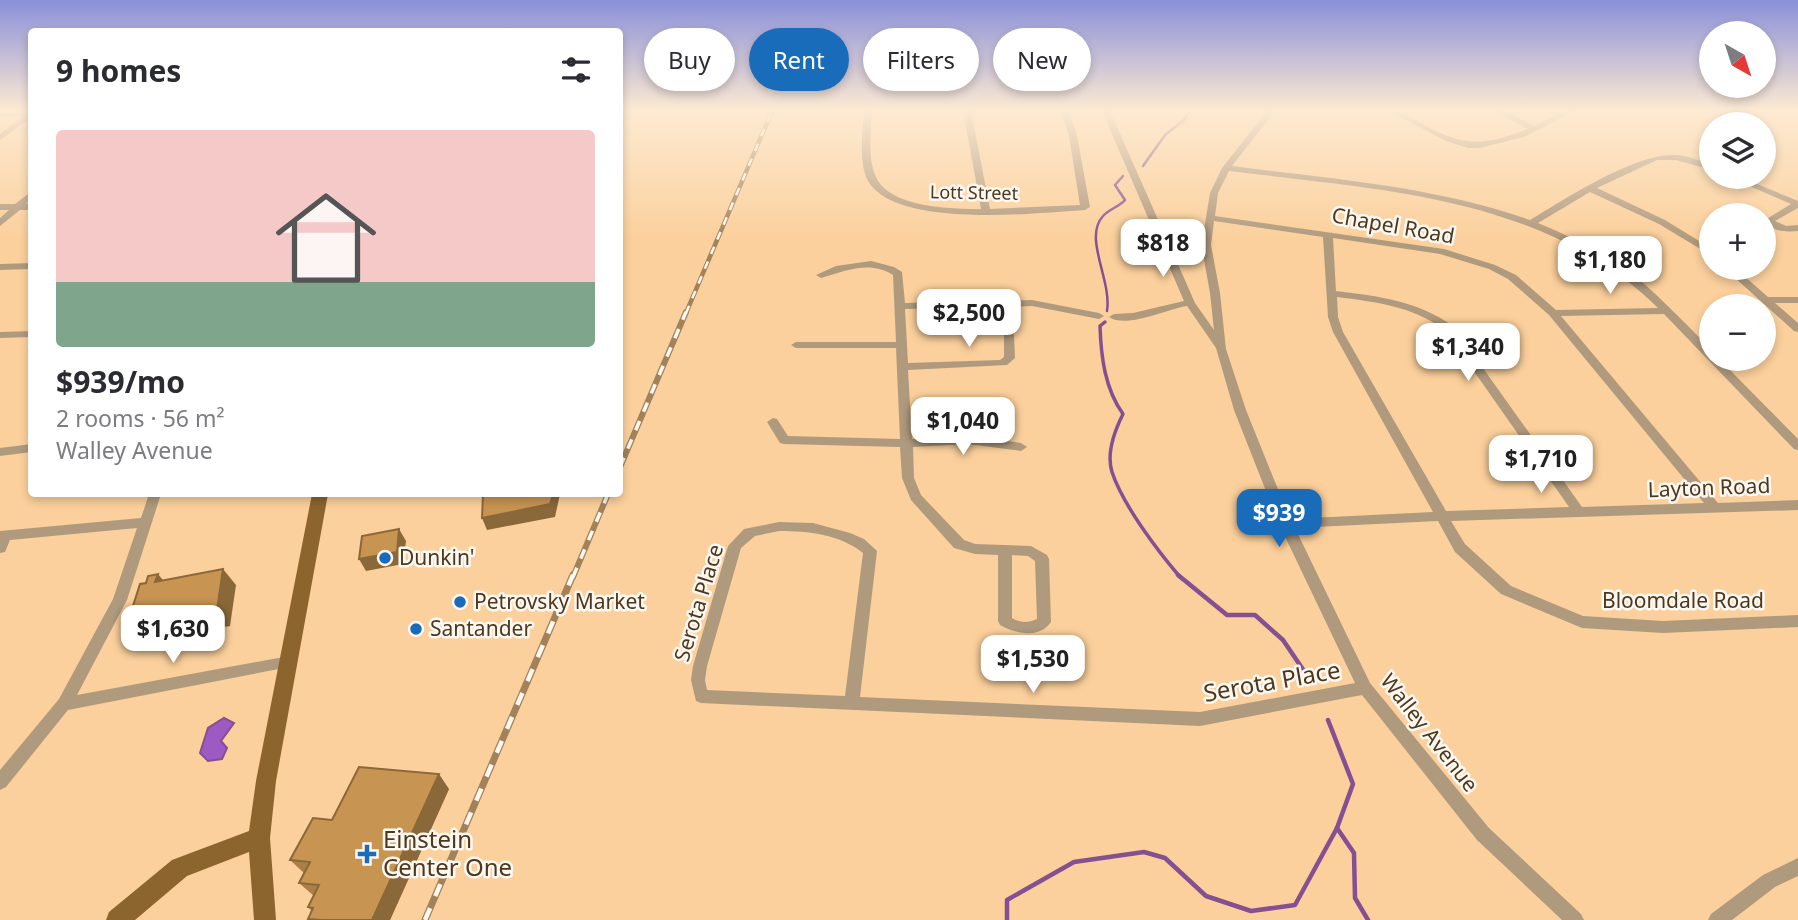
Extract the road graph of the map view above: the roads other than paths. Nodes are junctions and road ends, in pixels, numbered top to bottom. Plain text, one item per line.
1 (869, 154) edge
2 (975, 154) edge
3 (1076, 154) edge
4 (1125, 154) edge
5 (1237, 154) edge
6 (1699, 163) edge
7 (1226, 168) junction
8 (1590, 188) junction
9 (1761, 189) edge
10 (28, 198) edge
11 (1798, 204) edge
12 (0, 207) edge
13 (18, 207) junction
14 (28, 207) edge
15 (986, 210) junction
16 (1210, 218) junction
17 (1533, 222) junction
18 (0, 223) edge
19 (1798, 228) edge
20 (1328, 234) junction
21 (1163, 243) junction
22 (1206, 244) junction
23 (1699, 245) edge
24 (28, 266) edge
25 (0, 267) edge
26 (821, 275) dead end
27 (1743, 280) edge
28 (1332, 293) junction
29 (1759, 294) edge
30 (1776, 300) edge
31 (1798, 300) edge
32 (1191, 303) junction
33 (1001, 304) junction
34 (901, 306) junction
35 (1776, 309) edge
36 (1667, 311) junction
37 (1553, 313) junction
38 (1099, 316) dead end
39 (1114, 317) dead end
40 (1798, 329) edge
41 (28, 334) edge
42 (3, 337) edge
43 (1699, 344) edge
44 (796, 345) dead end
45 (900, 345) junction
46 (1221, 349) junction
47 (903, 368) junction
48 (1725, 371) edge
49 (773, 422) dead end
50 (906, 443) junction
51 (1798, 446) edge
52 (1021, 447) dead end
53 (28, 448) edge
54 (0, 452) edge
55 (154, 497) edge
56 (319, 497) edge
57 (1798, 505) edge
58 (1714, 507) junction
59 (1578, 511) junction
60 (1442, 516) junction
61 (145, 522) junction
62 (1286, 524) junction
63 (2, 540) edge
64 (1005, 551) junction
65 (1798, 621) edge
66 (289, 662) junction
67 (1365, 688) junction
68 (64, 704) junction
69 (852, 704) junction
70 (0, 782) edge
71 (259, 838) junction
72 (1798, 867) edge
73 (117, 920) edge
74 (265, 920) edge
75 (1575, 920) edge
76 (1717, 920) edge

1 - 15 street, Lott Street
2 - 15 street
3 - 15 street, Lott Street
4 - 21 street
5 - 7 street, Walley Avenue
6 - 8 street
7 - 16 street, Walley Avenue
7 - 17 street
8 - 17 street
8 - 23 street
9 - 11 street
10 - 13 street
11 - 19 street
12 - 13 street
13 - 14 street
13 - 18 street
16 - 20 street, Chapel Road
16 - 22 street, Walley Avenue
17 - 36 street
20 - 28 street, Bloomdale Road
20 - 37 street, Chapel Road
21 - 22 street
21 - 32 street
22 - 46 street, Walley Avenue
24 - 25 street
26 - 34 street
27 - 29 street
28 - 59 street
28 - 60 street, Bloomdale Road
30 - 31 street
32 - 39 street
32 - 46 street
33 - 34 street
33 - 38 street
33 - 47 street
34 - 45 street
35 - 40 street
36 - 37 street
36 - 43 street
37 - 58 street, Chapel Road
41 - 42 street
44 - 45 street
45 - 47 street
46 - 62 street, Walley Avenue
47 - 50 street
48 - 51 street
49 - 50 street
50 - 52 street
50 - 64 street
53 - 54 street
55 - 61 street
56 - 66 main road
57 - 58 street, Layton Road
58 - 59 street, Layton Road
59 - 60 street, Layton Road
60 - 62 street, Layton Road
60 - 65 street, Bloomdale Road
61 - 63 street
61 - 68 street
62 - 67 street, Walley Avenue
64 - 64 street
66 - 68 street
66 - 71 main road
67 - 69 street, Serota Place
67 - 75 street, Walley Avenue
68 - 70 street
69 - 69 street, Serota Place
71 - 73 main road
71 - 74 main road
72 - 76 street

